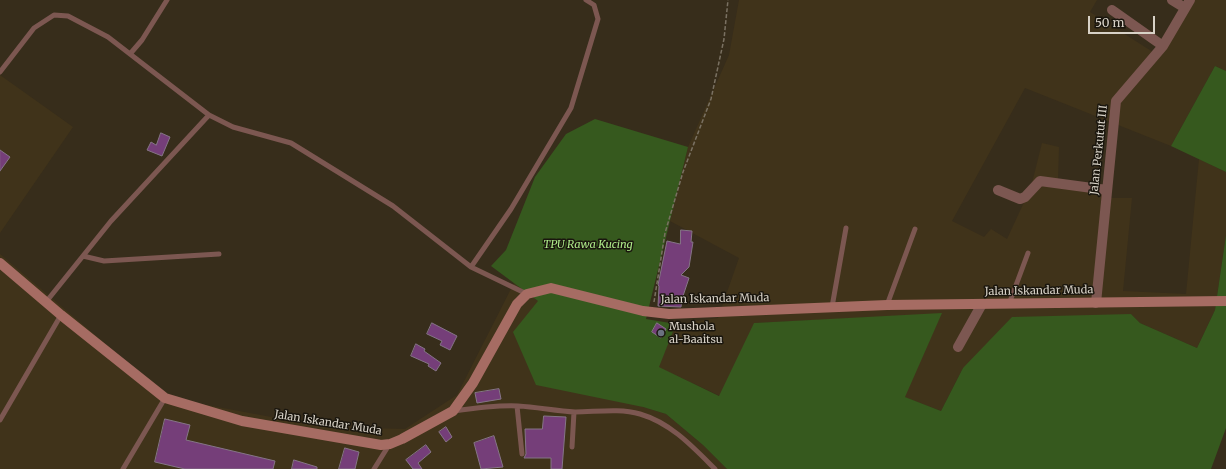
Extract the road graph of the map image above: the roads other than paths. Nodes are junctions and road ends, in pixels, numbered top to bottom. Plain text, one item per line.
1 (167, 0) edge
2 (586, 0) edge
3 (1172, 0) edge
4 (1187, 4) edge
5 (1112, 10) dead end
6 (1163, 46) junction
7 (130, 54) junction
8 (0, 72) edge
9 (209, 115) junction
10 (998, 190) dead end
11 (1107, 190) junction
12 (846, 228) dead end
13 (915, 230) dead end
14 (1028, 253) dead end
15 (220, 254) dead end
16 (83, 256) junction
17 (0, 262) edge
18 (471, 267) junction
19 (527, 294) junction
20 (1226, 301) edge
21 (46, 302) junction
22 (1096, 303) junction
23 (982, 304) junction
24 (1010, 304) junction
25 (887, 305) junction
26 (832, 307) junction
27 (61, 315) junction
28 (958, 347) dead end
29 (165, 398) junction
30 (517, 406) junction
31 (453, 411) junction
32 (574, 412) junction
33 (0, 420) edge
34 (390, 444) junction
35 (572, 447) dead end
36 (522, 454) dead end
37 (124, 469) edge
38 (374, 469) edge
39 (715, 469) edge

1 - 7 lane
2 - 18 lane
3 - 4 street
4 - 6 street, Jalan Perkutut III
5 - 6 street
6 - 11 street, Jalan Perkutut III
7 - 8 lane
7 - 9 lane
9 - 16 lane
9 - 18 lane
10 - 11 street
11 - 22 street, Jalan Perkutut III
12 - 26 lane
13 - 25 lane
14 - 24 lane
15 - 16 lane
16 - 21 lane
17 - 21 street, Jalan Iskandar Muda
18 - 19 lane
19 - 26 street, Jalan Iskandar Muda
19 - 31 street, Jalan Iskandar Muda
20 - 22 street, Jalan Iskandar Muda
21 - 27 street, Jalan Iskandar Muda
22 - 24 street, Jalan Iskandar Muda
23 - 24 street, Jalan Iskandar Muda
23 - 25 street, Jalan Iskandar Muda
23 - 28 street
25 - 26 street, Jalan Iskandar Muda
27 - 29 street, Jalan Iskandar Muda
27 - 33 lane
29 - 34 street, Jalan Iskandar Muda
29 - 37 lane
30 - 31 lane
30 - 32 lane
30 - 36 lane
31 - 34 street, Jalan Iskandar Muda
32 - 35 lane
32 - 39 lane
34 - 38 lane

